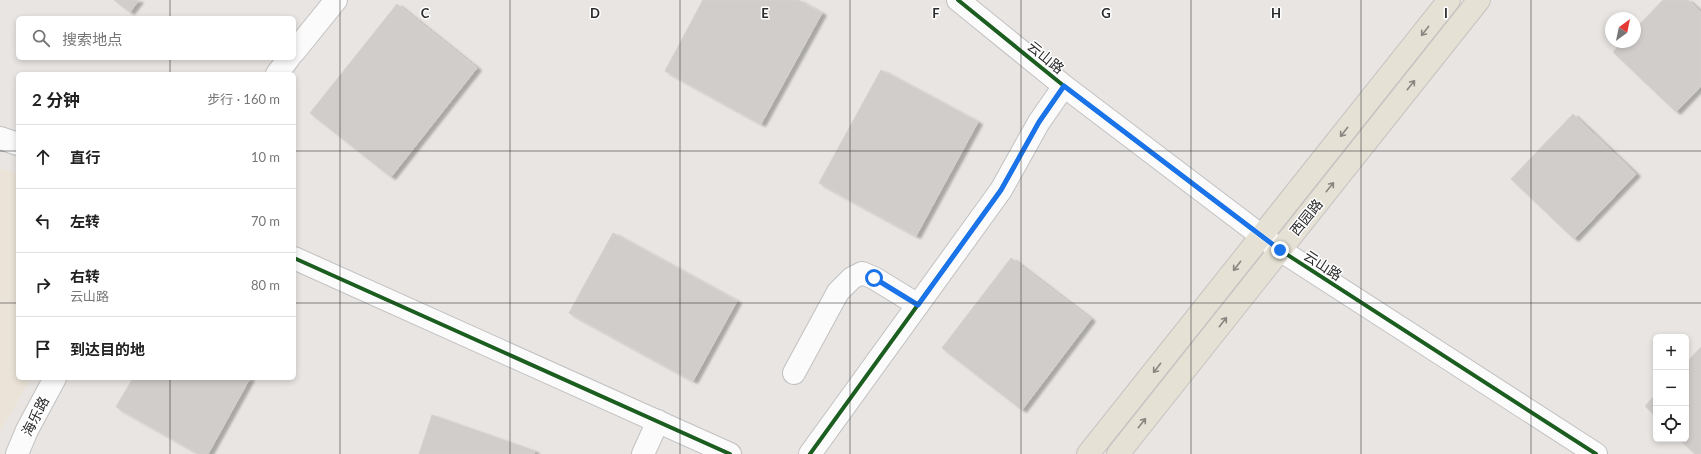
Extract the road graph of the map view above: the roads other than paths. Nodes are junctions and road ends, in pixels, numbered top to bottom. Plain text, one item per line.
1 (336, 0) edge
2 (958, 0) edge
3 (1449, 0) edge
4 (1479, 0) edge
5 (296, 50) edge
6 (288, 60) edge
7 (279, 72) edge
8 (1064, 86) junction
9 (0, 138) edge
10 (16, 143) edge
11 (1262, 236) junction
12 (1280, 250) junction
13 (296, 259) edge
14 (918, 305) junction
15 (794, 373) dead end
16 (54, 380) edge
17 (658, 422) junction
18 (17, 454) edge
19 (643, 454) edge
20 (730, 454) edge
21 (810, 454) edge
22 (1088, 454) edge
23 (1118, 454) edge
24 (1596, 454) edge

1 - 5 street
2 - 8 street, 云山路
3 -> 11 main road, 西园路
12 -> 4 main road, 西园路
6 - 7 street
8 - 11 street, 云山路
8 - 14 street
9 - 10 street
11 - 12 street, 云山路
11 -> 22 main road, 西园路
23 -> 12 main road, 西园路
12 - 24 street, 云山路
13 - 17 street
14 - 15 street
14 - 21 street
16 - 18 street, 海乐路
17 - 19 street
17 - 20 street

